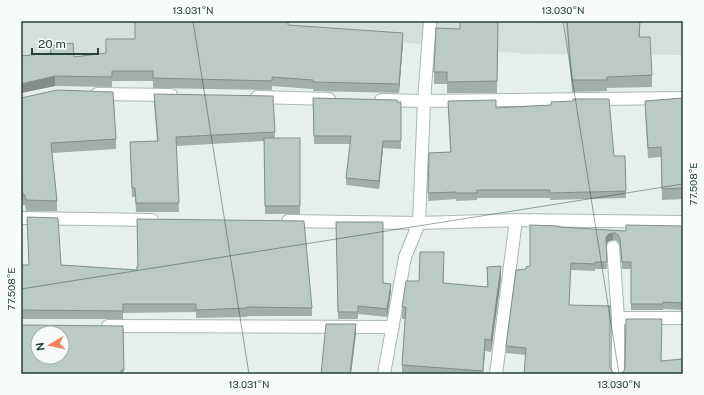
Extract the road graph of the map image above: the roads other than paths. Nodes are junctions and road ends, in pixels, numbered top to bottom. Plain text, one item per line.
1 (430, 21) edge
2 (87, 93) edge
3 (181, 95) edge
4 (244, 97) edge
5 (683, 98) edge
6 (338, 99) edge
7 (370, 100) edge
8 (424, 101) junction
9 (21, 218) edge
10 (164, 220) edge
11 (516, 220) junction
12 (275, 221) edge
13 (683, 222) edge
14 (418, 223) junction
15 (613, 247) dead end
16 (618, 318) junction
17 (683, 318) edge
18 (100, 326) edge
19 (393, 327) junction
20 (384, 374) edge
21 (496, 374) edge
22 (618, 374) edge

1 - 8 street
2 - 3 street
4 - 6 street
5 - 8 street
7 - 8 street
8 - 14 street
9 - 10 street
11 - 13 street
11 - 14 street
11 - 21 street
12 - 14 street
14 - 19 street
15 - 16 street
16 - 17 street
16 - 22 street
18 - 19 street
19 - 20 street

